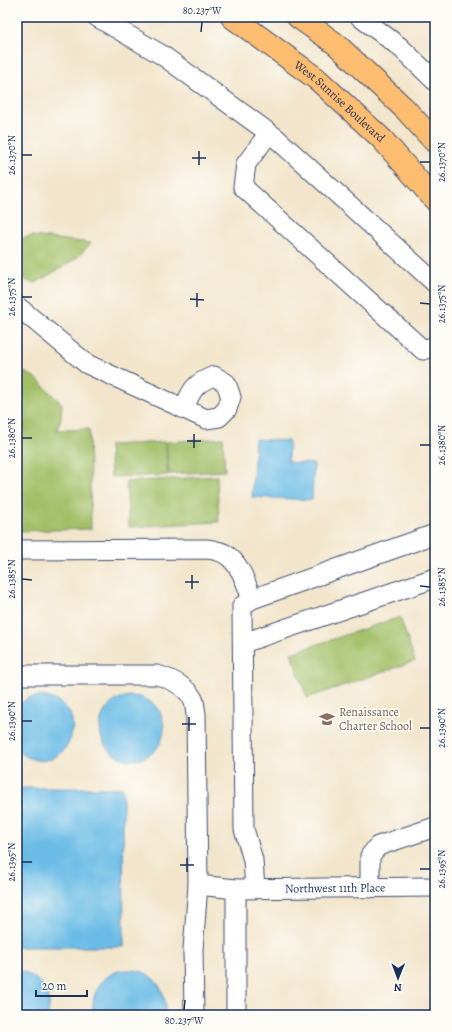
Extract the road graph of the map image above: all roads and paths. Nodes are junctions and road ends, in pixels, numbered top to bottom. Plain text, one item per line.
1 (97, 17) edge
2 (232, 17) edge
3 (300, 17) edge
4 (360, 17) edge
5 (435, 81) edge
6 (269, 133) junction
7 (435, 142) edge
8 (435, 200) edge
9 (435, 283) edge
10 (17, 306) edge
11 (435, 346) edge
12 (184, 409) dead end
13 (435, 534) edge
14 (17, 550) edge
15 (435, 578) edge
16 (252, 599) junction
17 (243, 643) junction
18 (17, 675) edge
19 (435, 826) edge
20 (198, 885) junction
21 (435, 887) edge
22 (255, 888) junction
23 (370, 888) junction
24 (236, 889) junction
25 (194, 1015) edge
26 (236, 1015) edge

1 - 6 street
2 - 8 highway, West Sunrise Boulevard
3 - 7 highway
4 - 5 street
6 - 9 street
6 - 11 street
10 - 12 street
13 - 16 street
14 - 16 street
15 - 17 street
16 - 17 street
17 - 22 street
18 - 20 street
19 - 23 street
20 - 24 street, Northwest 11th Place
20 - 25 street
21 - 23 street, Northwest 11th Place
22 - 23 street, Northwest 11th Place
22 - 24 street, Northwest 11th Place
24 - 26 street

